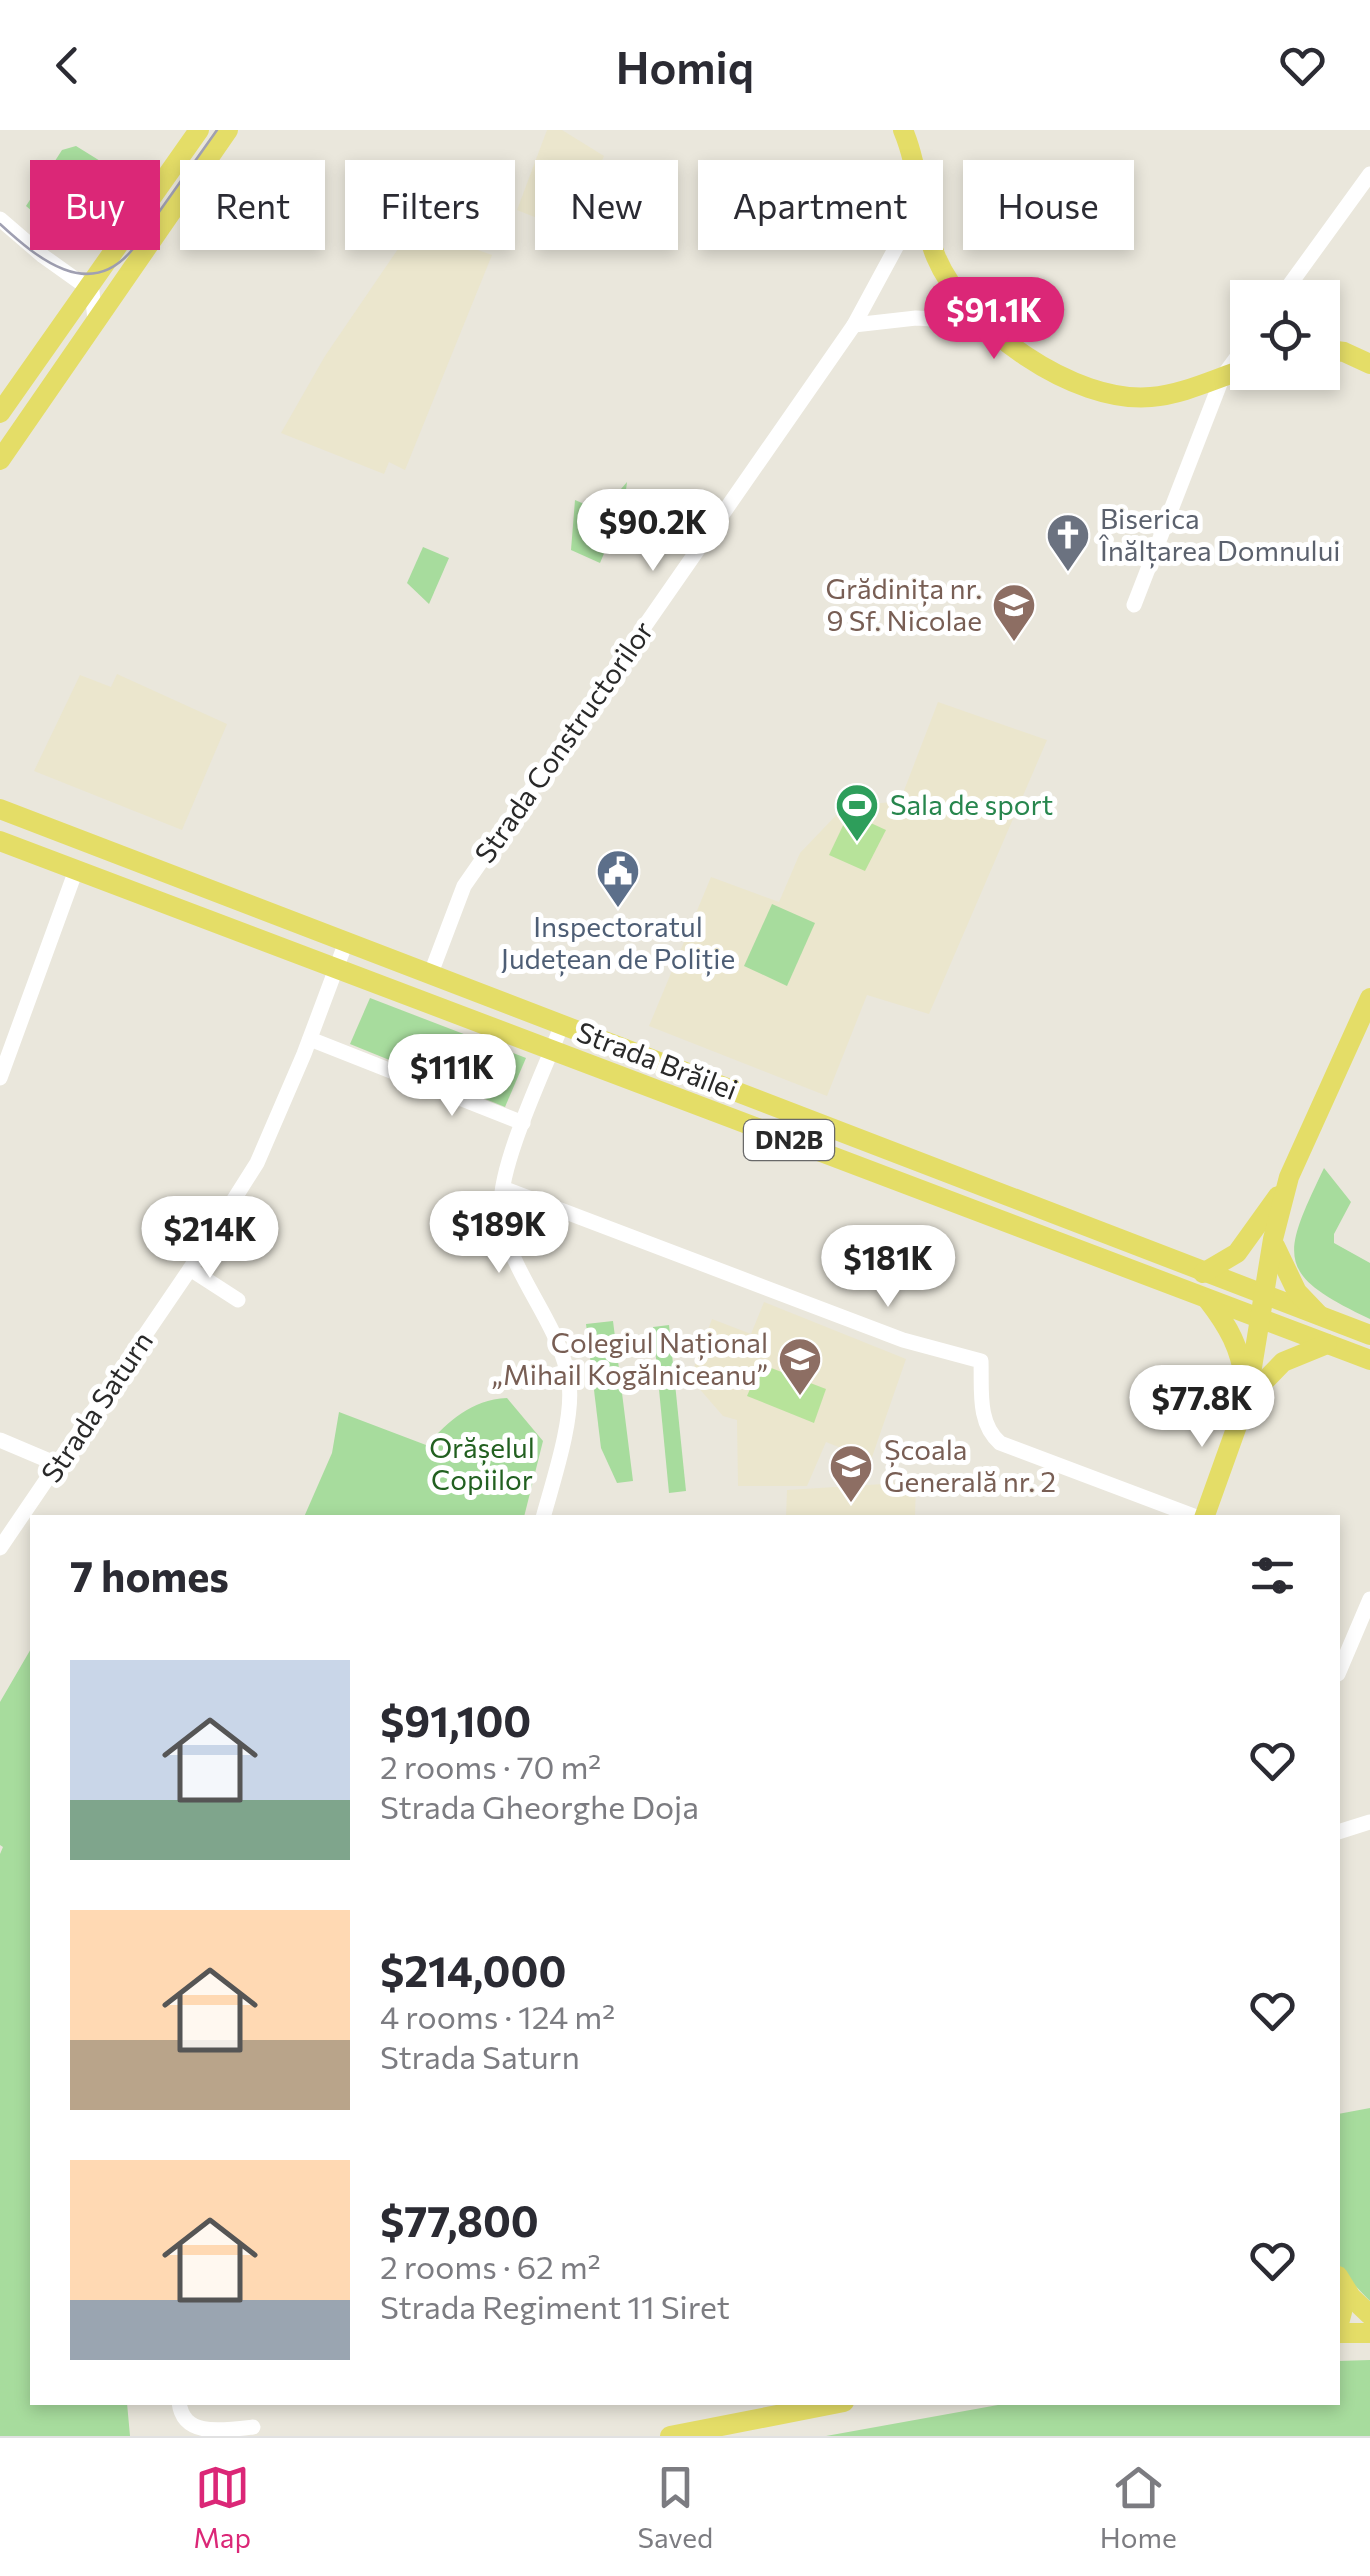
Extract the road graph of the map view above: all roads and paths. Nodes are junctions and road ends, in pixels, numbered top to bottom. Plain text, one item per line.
1 (199, 130) edge
2 (228, 130) edge
3 (904, 130) edge
4 (911, 160) edge
5 (1370, 174) edge
6 (0, 219) edge
7 (895, 250) edge
8 (934, 250) edge
9 (1293, 280) edge
10 (87, 286) junction
11 (95, 320) junction
12 (982, 322) junction
13 (854, 325) junction
14 (1340, 351) edge
15 (1370, 364) edge
16 (1230, 368) edge
17 (1230, 374) edge
18 (1224, 376) junction
19 (0, 413) edge
20 (0, 460) edge
21 (1134, 605) dead end
22 (0, 809) edge
23 (0, 841) edge
24 (76, 870) junction
25 (346, 942) junction
26 (336, 968) junction
27 (431, 974) junction
28 (1370, 998) edge
29 (22, 1015) junction
30 (562, 1024) junction
31 (0, 1034) edge
32 (310, 1039) junction
33 (552, 1048) junction
34 (0, 1078) edge
35 (524, 1123) junction
36 (1289, 1177) junction
37 (502, 1188) junction
38 (1273, 1239) junction
39 (190, 1270) junction
40 (1203, 1273) junction
41 (1264, 1297) junction
42 (238, 1300) dead end
43 (1208, 1300) junction
44 (1262, 1320) junction
45 (1332, 1322) junction
46 (1370, 1335) edge
47 (1327, 1344) junction
48 (1370, 1360) edge
49 (1247, 1398) junction
50 (0, 1440) edge
51 (59, 1465) junction
52 (544, 1515) edge
53 (1193, 1515) edge
54 (1202, 1515) edge
55 (0, 1548) edge
56 (1370, 1600) edge
57 (1340, 1669) edge
58 (1370, 1822) edge
59 (1340, 1831) edge
60 (1340, 2279) edge
61 (1370, 2315) edge
62 (1340, 2330) edge
63 (1370, 2334) edge
64 (179, 2405) edge
65 (829, 2405) edge
66 (253, 2426) dead end
67 (670, 2436) edge

1 - 10 main road
2 - 11 main road
3 - 4 main road
5 - 9 street
6 - 10 street
7 - 13 street, Strada Constructorilor
8 - 12 main road
10 - 11 street
10 - 19 main road
11 - 20 main road
12 - 13 street
12 - 18 main road
13 - 27 street, Strada Constructorilor
14 - 15 main road
16 - 18 street
17 - 18 main road
18 - 21 street
22 - 25 main road, Strada Brăilei / DN2B
23 - 24 main road, Strada Brăilei / DN2B
24 - 26 main road, Strada Brăilei / DN2B
24 - 29 street
25 - 26 street, Strada Saturn
25 - 27 main road, Strada Brăilei / DN2B
26 - 32 street, Strada Saturn
26 - 33 main road, Strada Brăilei / DN2B
27 - 30 main road, Strada Brăilei / DN2B
28 - 36 main road
29 - 31 street
29 - 34 street
30 - 33 street
30 - 40 main road, Strada Brăilei / DN2B
32 - 35 street
32 - 39 street, Strada Saturn
33 - 35 street
33 - 43 main road, Strada Brăilei / DN2B
35 - 37 street
36 - 38 main road
36 - 40 main road
37 - 52 street
37 - 53 street
38 - 41 main road
38 - 45 main road
39 - 42 street
39 - 51 street, Strada Saturn
40 - 41 main road, Strada Brăilei / DN2B
41 - 44 main road
41 - 45 main road, Strada Brăilei
43 - 44 main road, Strada Brăilei / DN2B
43 - 49 main road
44 - 47 main road, Strada Brăilei
44 - 49 main road
45 - 46 main road, Strada Brăilei
47 - 48 main road, Strada Brăilei
47 - 49 main road
49 - 54 main road
50 - 51 street
51 - 55 street, Strada Saturn
56 - 57 street
58 - 59 street
60 - 61 main road
62 - 63 main road
64 - 66 street
65 - 67 main road

